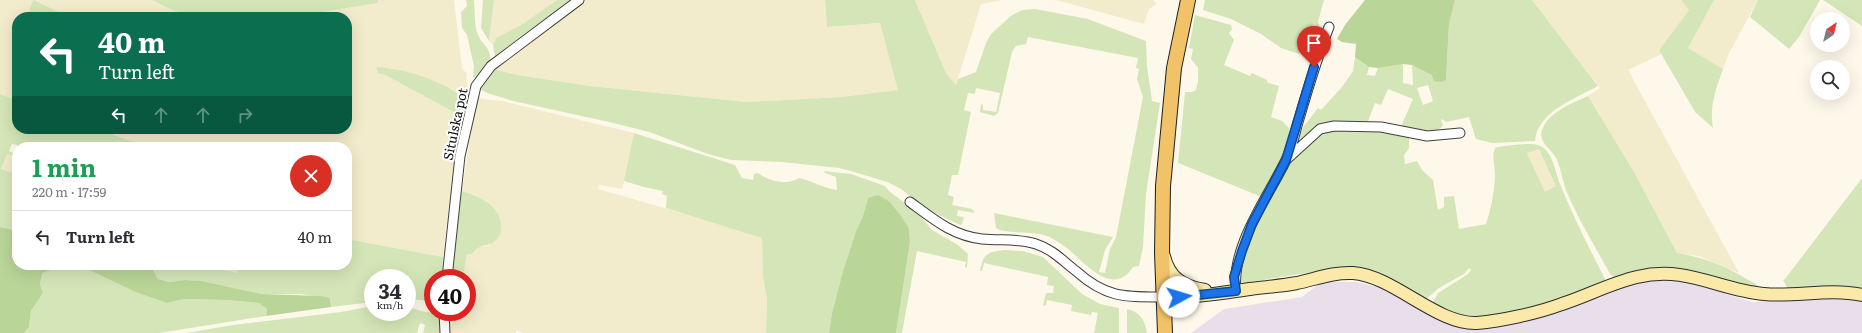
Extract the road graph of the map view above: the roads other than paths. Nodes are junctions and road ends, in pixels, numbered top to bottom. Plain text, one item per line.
1 (579, 0) edge
2 (1188, 0) edge
3 (1329, 28) dead end
4 (1460, 133) dead end
5 (1286, 160) junction
6 (910, 202) dead end
7 (1162, 220) junction
8 (448, 269) edge
9 (1236, 291) junction
10 (1220, 293) junction
11 (1862, 295) edge
12 (1163, 297) junction
13 (444, 321) edge
14 (445, 333) edge
15 (1165, 333) edge

1 - 8 street, Situlska pot
2 - 7 main road
3 - 5 street
4 - 5 street
5 - 9 street
6 - 12 street
7 - 10 street
7 - 12 main road
9 - 10 street
9 - 11 street
10 - 12 street
12 - 15 main road
13 - 14 street

